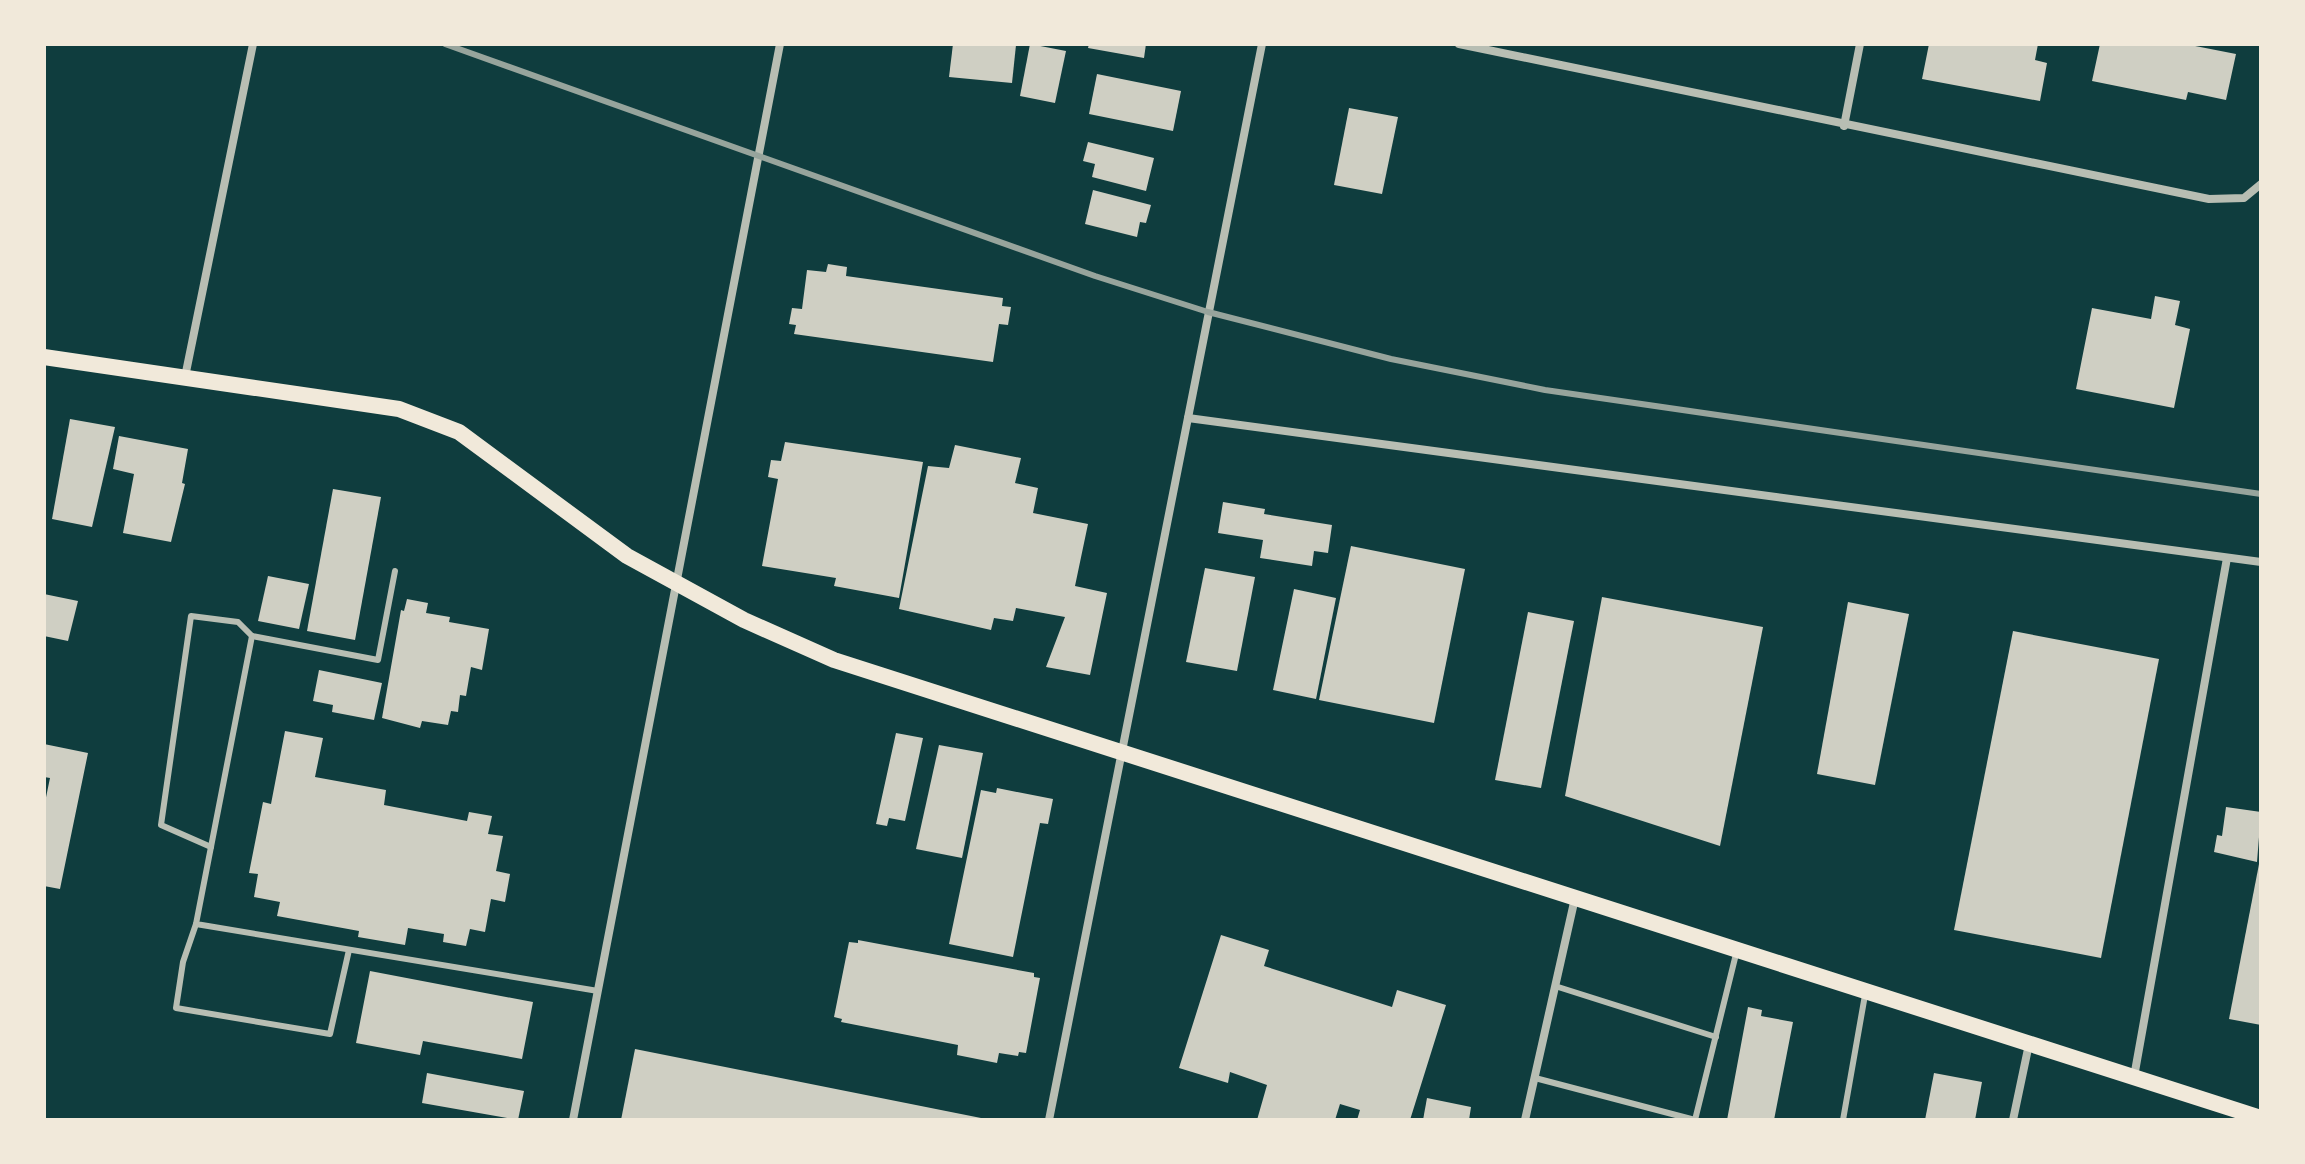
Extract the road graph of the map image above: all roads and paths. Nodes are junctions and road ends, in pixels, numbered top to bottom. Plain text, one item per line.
1 (253, 44) edge
2 (780, 44) edge
3 (1262, 44) edge
4 (1459, 44) edge
5 (1860, 44) edge
6 (1844, 126) junction
7 (2261, 184) edge
8 (44, 357) edge
9 (185, 377) junction
10 (1188, 418) junction
11 (2227, 558) junction
12 (2261, 562) edge
13 (395, 571) dead end
14 (677, 584) junction
15 (252, 636) junction
16 (1122, 754) junction
17 (211, 847) junction
18 (1575, 898) junction
19 (196, 924) junction
20 (349, 950) junction
21 (1738, 950) junction
22 (1555, 986) junction
23 (598, 991) junction
24 (1866, 991) junction
25 (1716, 1037) junction
26 (2029, 1043) junction
27 (2134, 1077) junction
28 (1535, 1078) junction
29 (2261, 1118) edge
30 (573, 1120) edge
31 (1049, 1120) edge
32 (1525, 1120) edge
33 (1843, 1120) edge
34 (2013, 1120) edge

1 - 9 street
2 - 14 street
3 - 10 street
4 - 6 street
5 - 6 street
6 - 7 street
8 - 9 main road
9 - 14 main road
10 - 11 street
10 - 16 street
11 - 12 street
11 - 27 street
13 - 15 lane
14 - 16 main road
14 - 23 street
15 - 17 lane
15 - 17 lane
16 - 18 main road
16 - 31 street
17 - 19 lane
18 - 21 main road
18 - 22 street
19 - 20 lane
19 - 20 lane
20 - 23 lane
21 - 24 main road
21 - 25 lane
22 - 25 lane
22 - 28 street
23 - 30 street
24 - 26 main road
24 - 33 lane
25 - 28 lane
26 - 27 main road
26 - 34 street
27 - 29 main road
28 - 32 street

